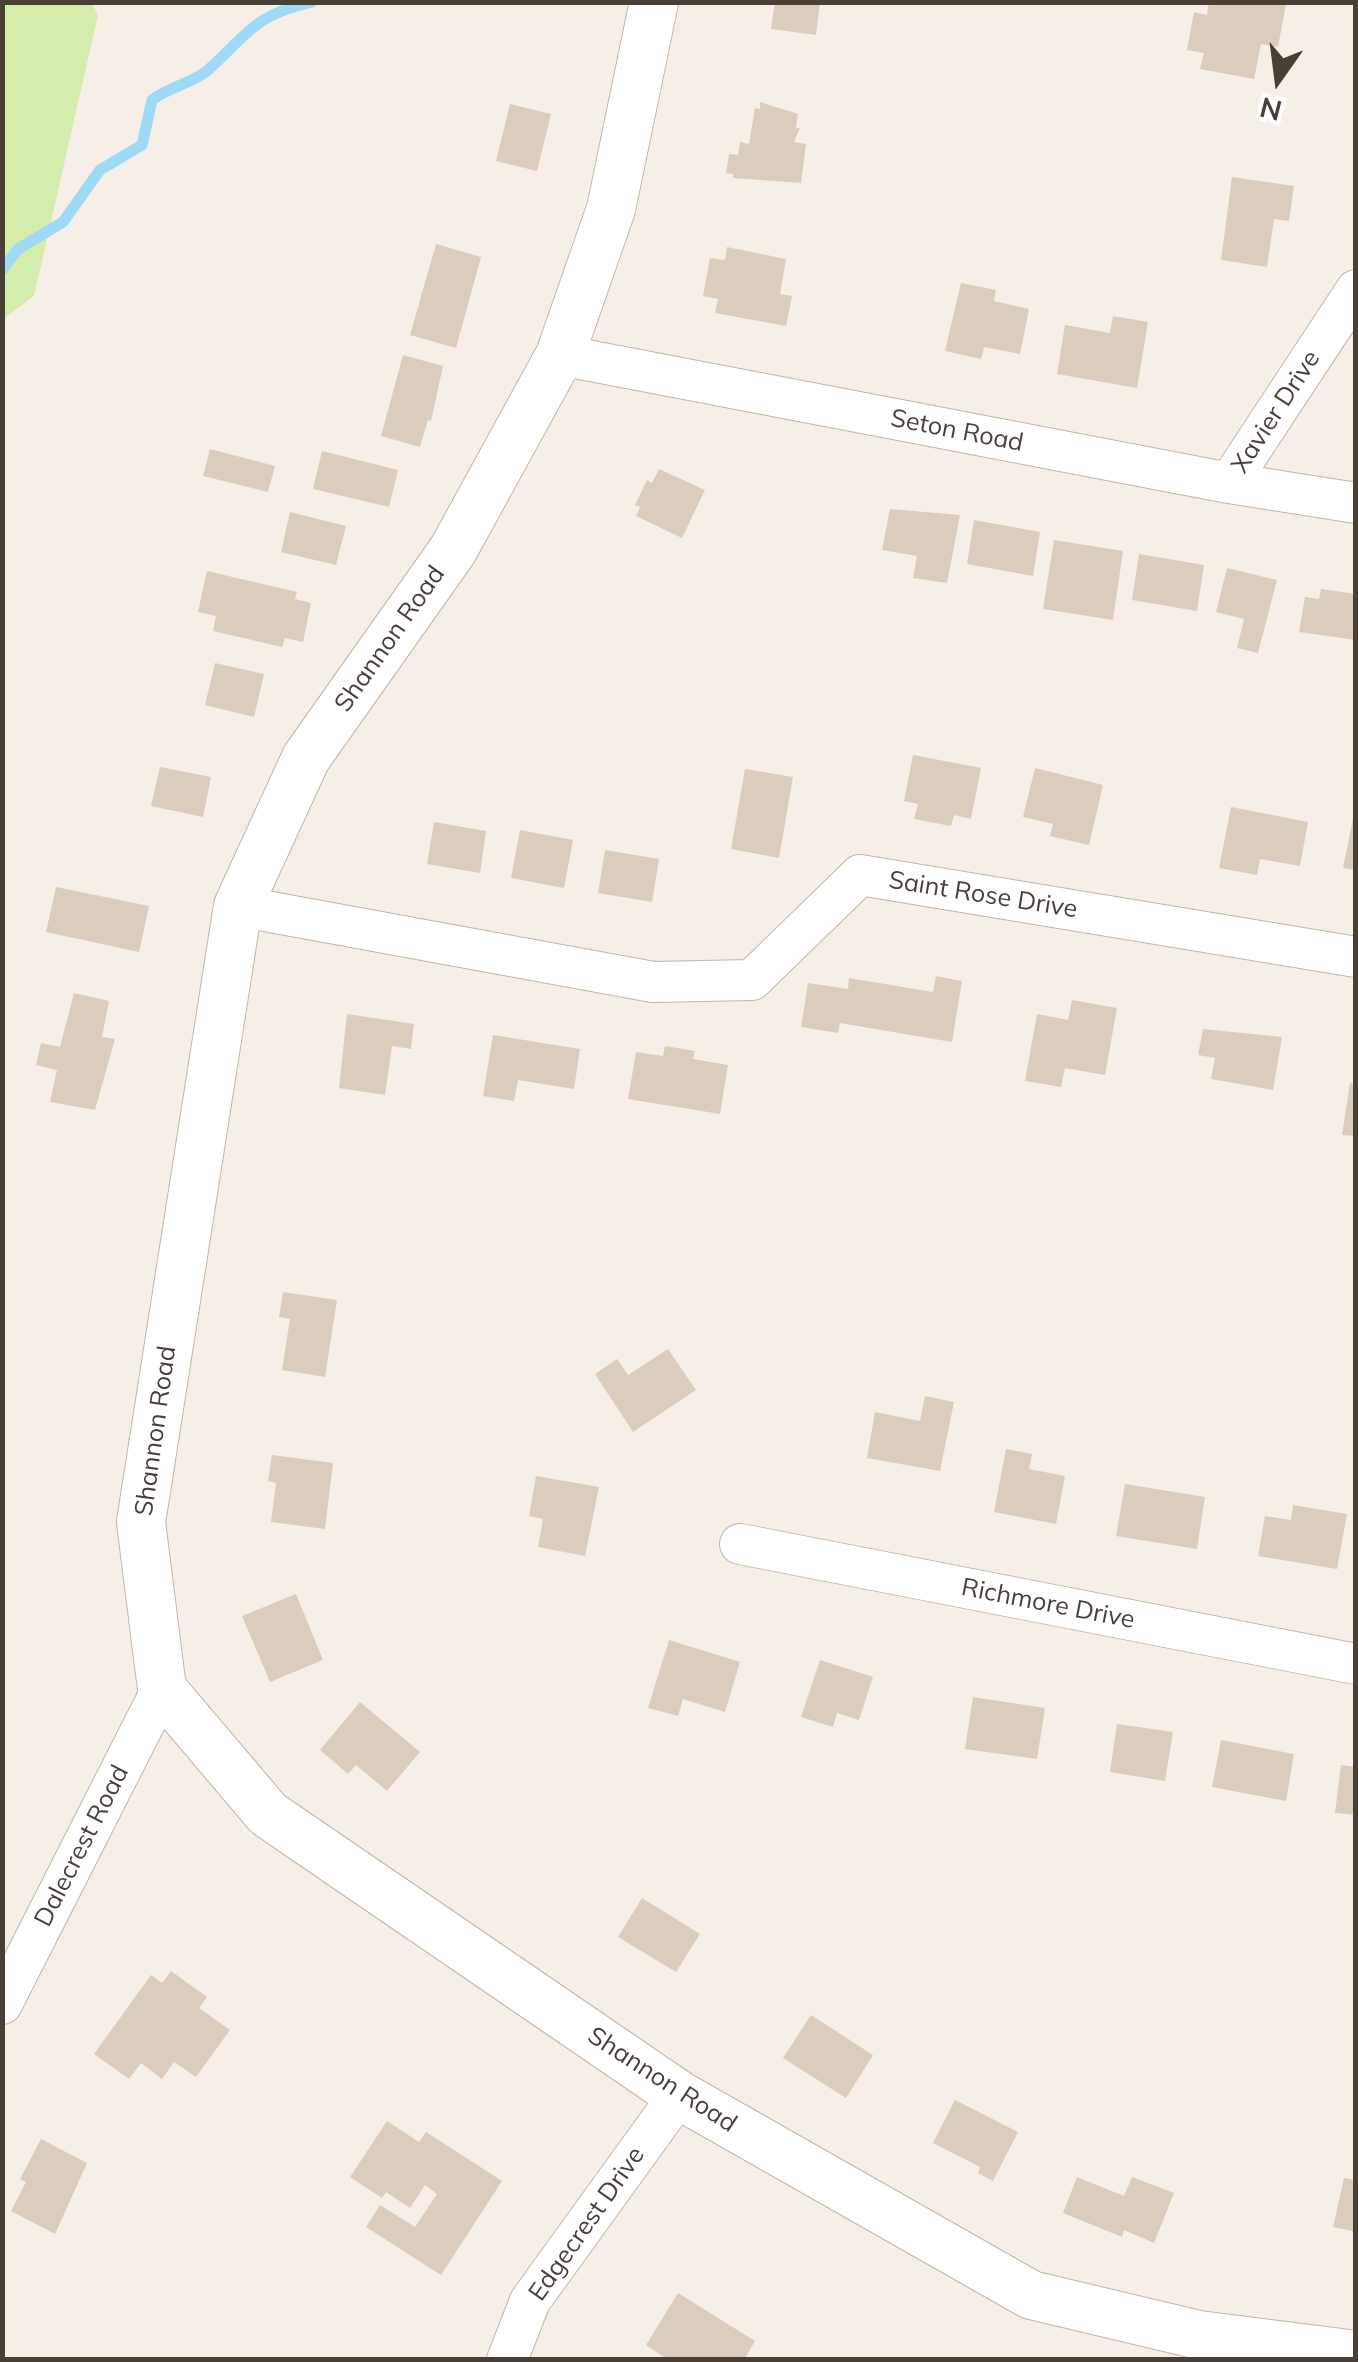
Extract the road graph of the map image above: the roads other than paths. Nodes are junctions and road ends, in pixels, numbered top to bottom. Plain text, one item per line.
1 (654, 2) edge
2 (1356, 290) edge
3 (560, 354) junction
4 (1229, 483) junction
5 (1356, 503) edge
6 (238, 906) junction
7 (1356, 957) edge
8 (740, 1544) dead end
9 (1356, 1664) edge
10 (162, 1689) junction
11 (2, 2004) edge
12 (679, 2095) junction
13 (1356, 2355) edge
14 (507, 2360) edge

1 - 3 street, Shannon Road
2 - 4 street, Xavier Drive
3 - 4 street, Seton Road
3 - 6 street, Shannon Road
4 - 5 street, Seton Road
6 - 7 street, Saint Rose Drive
6 - 10 street, Shannon Road
8 - 9 street, Richmore Drive
10 - 11 street, Dalecrest Road
10 - 12 street, Shannon Road
12 - 13 street, Shannon Road
12 - 14 street, Edgecrest Drive

